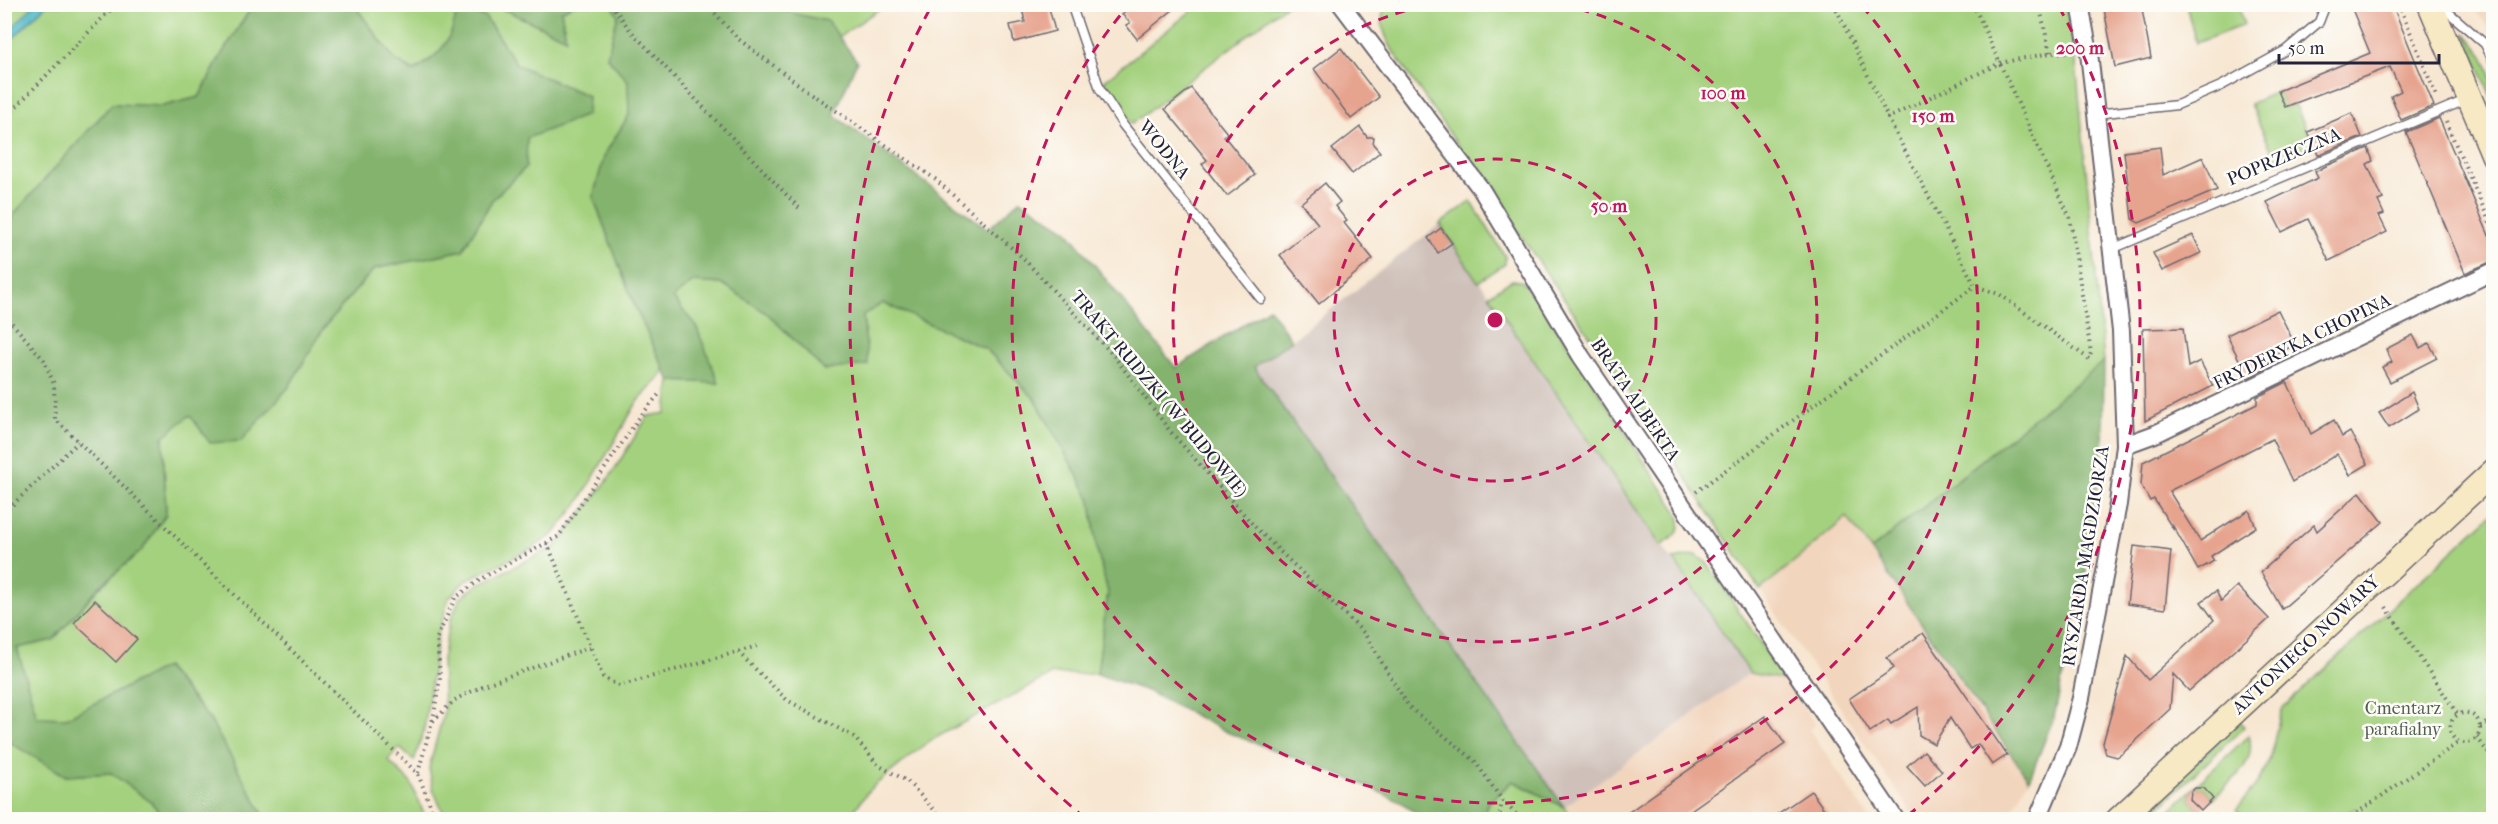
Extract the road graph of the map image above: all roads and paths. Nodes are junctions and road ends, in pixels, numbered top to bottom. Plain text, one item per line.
1 (116, 4) edge
2 (611, 4) edge
3 (707, 4) edge
4 (1071, 4) edge
5 (1341, 4) edge
6 (1834, 4) edge
7 (1973, 4) edge
8 (2039, 4) edge
9 (2080, 4) edge
10 (2326, 4) edge
11 (2430, 4) edge
12 (2439, 4) edge
13 (2050, 53) junction
14 (2089, 53) junction
15 (2000, 63) junction
16 (2493, 63) edge
17 (2469, 98) junction
18 (2096, 114) junction
19 (1888, 117) junction
20 (4, 119) edge
21 (2493, 156) edge
22 (799, 208) dead end
23 (2112, 249) junction
24 (2493, 271) edge
25 (1975, 286) junction
26 (1261, 300) dead end
27 (4, 314) edge
28 (660, 393) dead end
29 (78, 442) junction
30 (2125, 445) junction
31 (2493, 471) edge
32 (1681, 502) junction
33 (4, 513) edge
34 (547, 543) junction
35 (2386, 607) dead end
36 (761, 645) dead end
37 (591, 647) junction
38 (738, 652) junction
39 (2458, 715) junction
40 (2493, 718) edge
41 (432, 721) junction
42 (2480, 727) junction
43 (2477, 737) junction
44 (2459, 742) junction
45 (2493, 761) edge
46 (418, 774) junction
47 (1502, 800) junction
48 (436, 819) edge
49 (944, 819) edge
50 (1499, 819) edge
51 (1521, 819) edge
52 (1896, 819) edge
53 (2037, 819) edge
54 (2118, 819) edge
55 (2347, 819) edge

1 - 20 path
2 - 22 path
3 - 47 path, TRAKT RUDZKI (W BUDOWIE)
4 - 26 lane, WODNA
5 - 32 street, BRATA ALBERTA
6 - 19 path
7 - 15 path
8 - 13 path
9 - 14 street, RYSZARDA MAGDZIORZA
10 - 18 lane
11 - 17 street
12 - 16 lane
13 - 14 path
13 - 15 path
14 - 18 street, RYSZARDA MAGDZIORZA
15 - 19 path
15 - 25 path
17 - 21 street
17 - 23 lane, POPRZECZNA
18 - 23 street, RYSZARDA MAGDZIORZA
19 - 25 path
23 - 30 street, RYSZARDA MAGDZIORZA
24 - 30 street, FRYDERYKA CHOPINA
25 - 32 path
27 - 29 path
28 - 34 path
29 - 33 path
29 - 46 path
30 - 53 street, RYSZARDA MAGDZIORZA
31 - 54 street, ANTONIEGO NOWARY
32 - 52 street, BRATA ALBERTA
34 - 37 path
34 - 41 path
35 - 39 path
36 - 38 path
37 - 38 path
37 - 41 path
38 - 49 path
39 - 42 path
39 - 44 path
40 - 42 path
41 - 46 path
42 - 43 path
43 - 44 path
43 - 45 path
44 - 55 path
46 - 48 path
47 - 50 path
47 - 51 path, TRAKT RUDZKI (W BUDOWIE)

